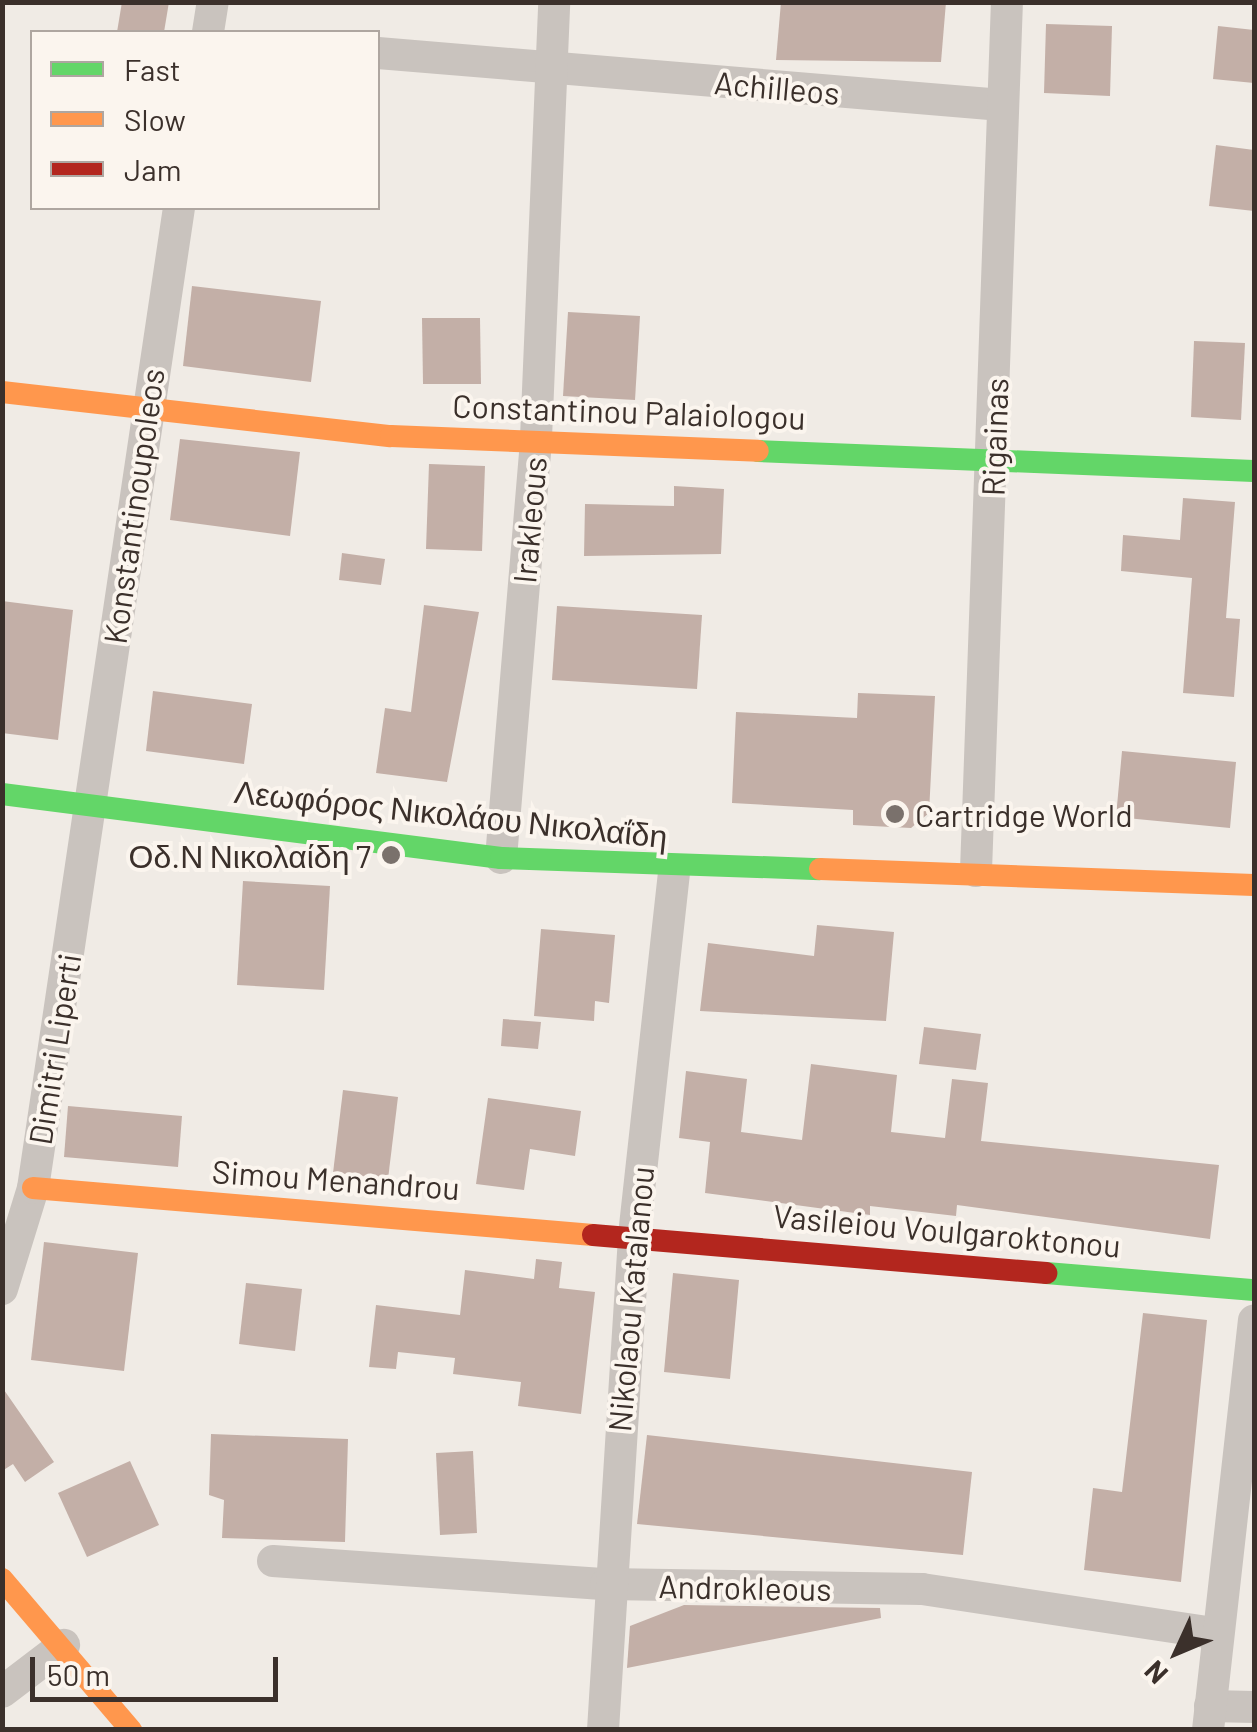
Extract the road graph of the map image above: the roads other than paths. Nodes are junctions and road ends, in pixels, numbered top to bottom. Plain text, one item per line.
1 (213, 2) edge
2 (554, 2) edge
3 (1006, 2) edge
4 (208, 30) edge
5 (380, 53) edge
6 (552, 68) junction
7 (1002, 105) junction
8 (179, 210) edge
9 (2, 392) edge
10 (145, 414) junction
11 (536, 438) junction
12 (994, 458) junction
13 (1254, 471) edge
14 (2, 794) edge
15 (91, 806) junction
16 (500, 858) junction
17 (674, 870) junction
18 (976, 871) junction
19 (1254, 885) edge
20 (33, 1188) junction
21 (634, 1235) junction
22 (2, 1290) edge
23 (1254, 1290) edge
24 (1254, 1321) edge
25 (273, 1561) dead end
26 (2, 1579) edge
27 (606, 1584) junction
28 (1214, 1633) junction
29 (64, 1646) junction
30 (2, 1692) edge
31 (1254, 1707) edge
32 (1209, 1718) edge
33 (132, 1730) edge
34 (602, 1730) edge

1 - 4 street
2 - 6 street, Irakleous
3 - 7 street, Rigainas
5 - 6 street, Achilleos
6 - 7 street, Achilleos
6 - 11 street, Irakleous
7 - 12 street, Rigainas
8 - 10 street, Konstantinoupoleos
9 - 10 street, Constantinou Palaiologou
10 - 11 street, Constantinou Palaiologou
10 - 15 street, Konstantinoupoleos
11 - 12 street, Constantinou Palaiologou
11 - 16 street, Irakleous
12 - 13 street, Constantinou Palaiologou
12 - 18 street, Rigainas
14 - 15 street, Λεωφόρος Νικολάου Νικολαΐδη
15 - 16 street, Λεωφόρος Νικολάου Νικολαΐδη
15 - 20 street, Dimitri Liperti
16 - 17 street, Λεωφόρος Νικολάου Νικολαΐδη
17 - 18 street, Λεωφόρος Νικολάου Νικολαΐδη
17 - 21 street, Nikolaou Katalanou
18 - 19 street, Λεωφόρος Νικολάου Νικολαΐδη
20 - 21 street, Simou Menandrou
20 - 22 street, Dimitri Liperti
21 - 23 street, Vasileiou Voulgaroktonou
21 - 27 street, Nikolaou Katalanou
24 - 28 street
25 - 27 street, Androkleous
26 - 29 street
27 - 28 street, Androkleous
27 - 34 street, Nikolaou Katalanou
28 - 32 street
29 - 30 street
29 - 33 street
31 - 32 street

